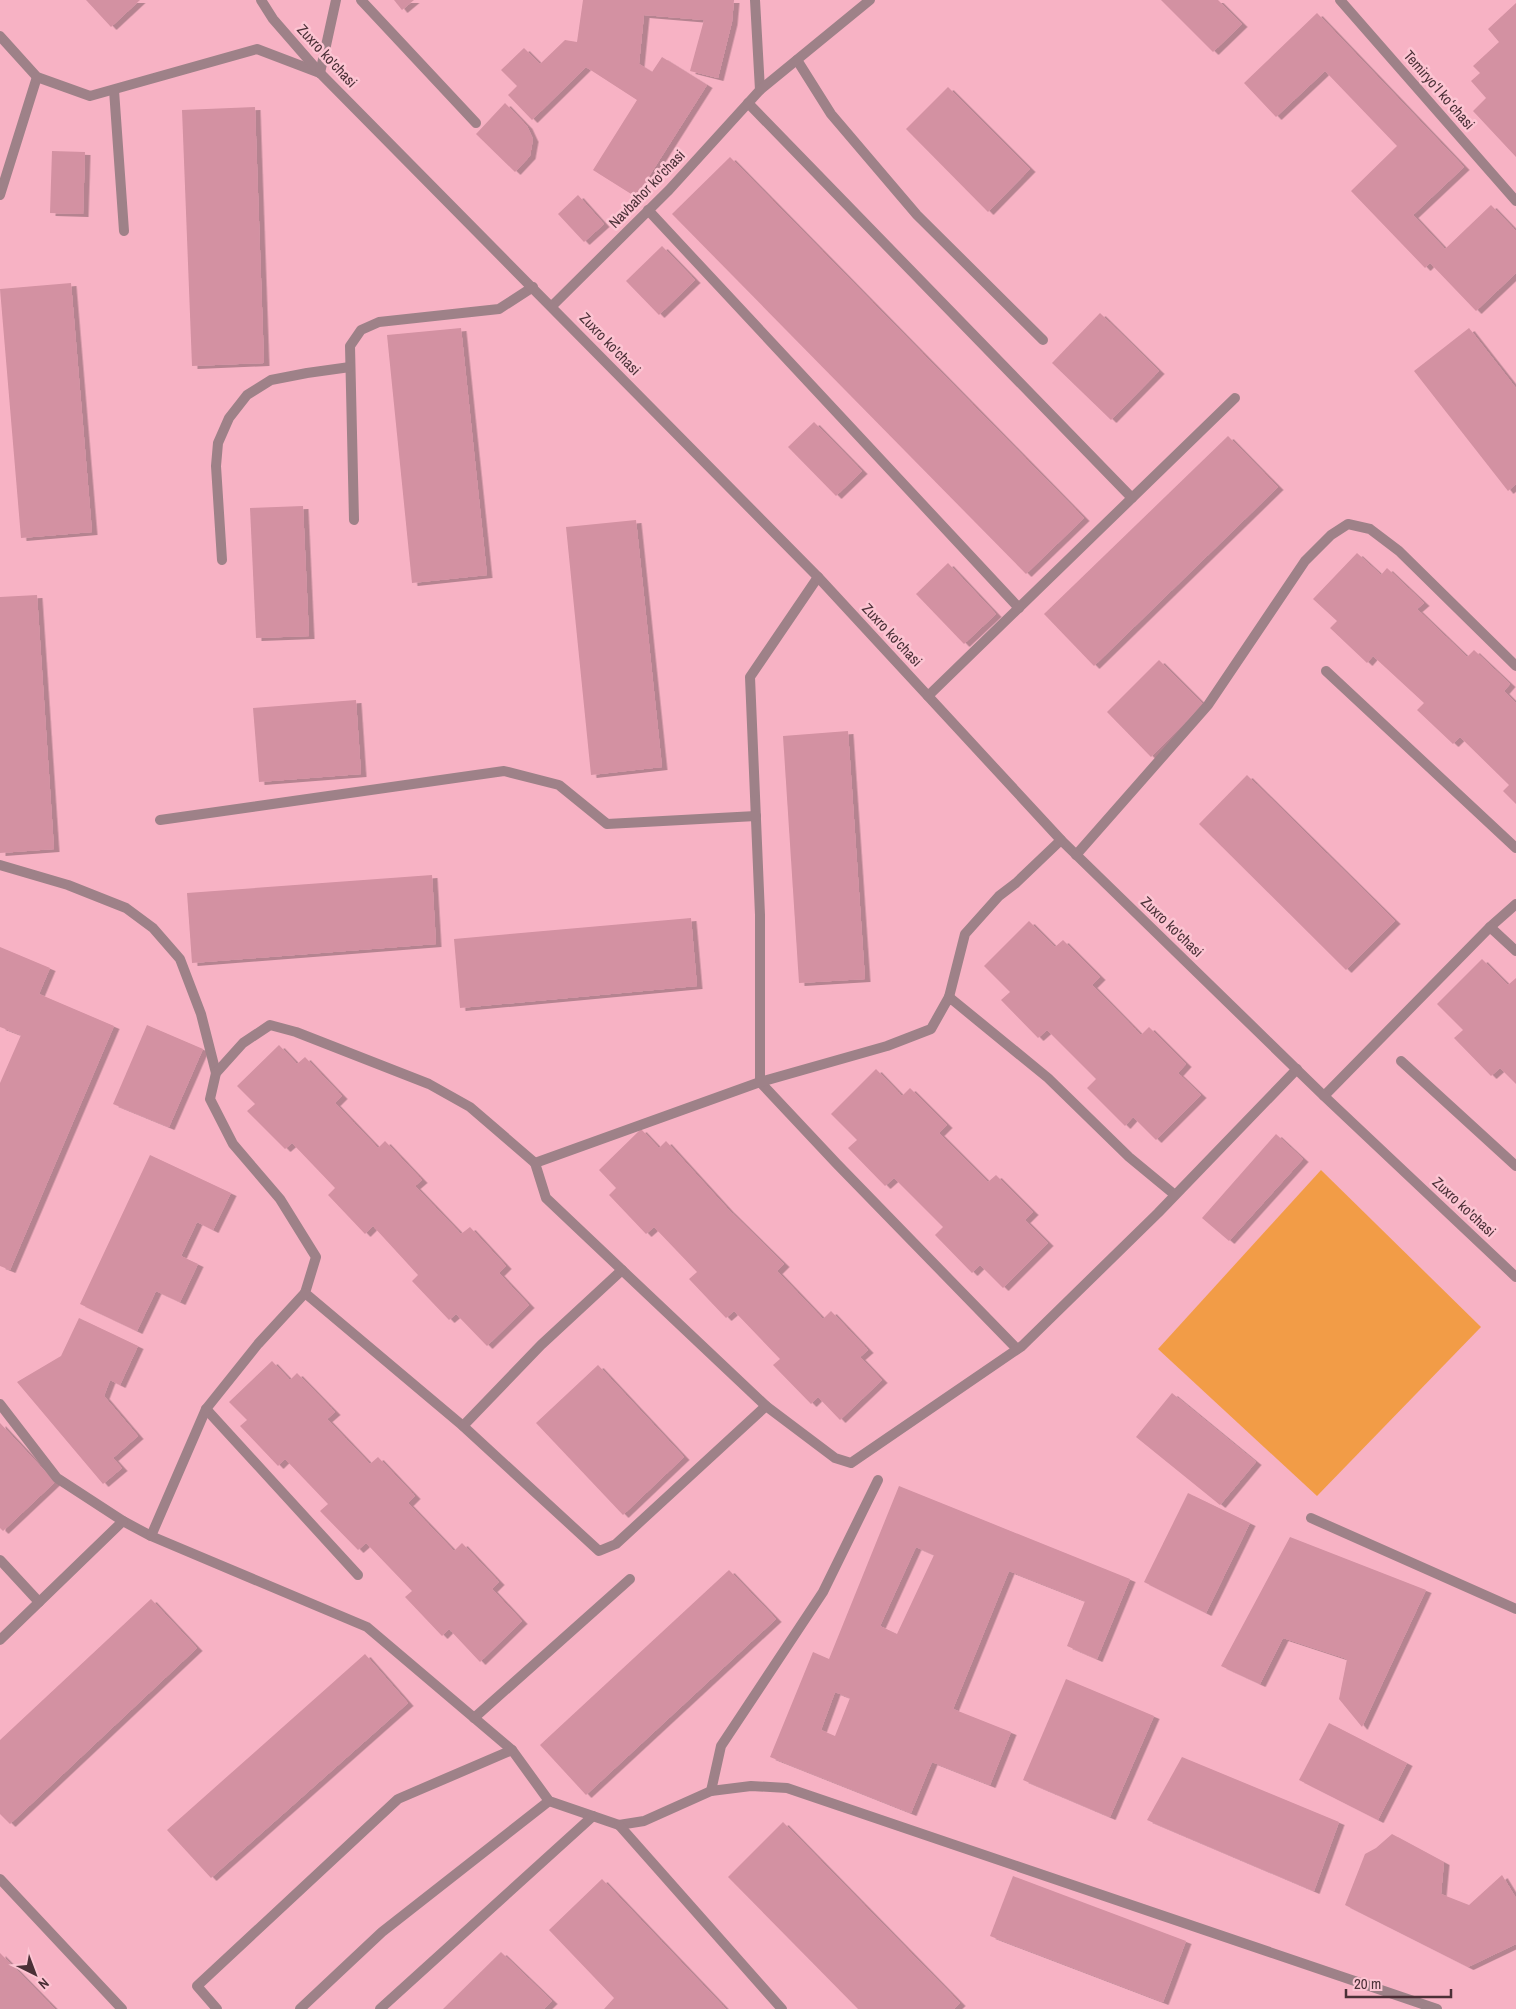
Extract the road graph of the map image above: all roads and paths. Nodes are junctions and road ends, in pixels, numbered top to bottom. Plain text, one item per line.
1 (261, 0) edge
2 (336, 0) edge
3 (361, 0) edge
4 (755, 0) edge
5 (870, 0) edge
6 (1340, 0) edge
7 (0, 36) edge
8 (797, 60) junction
9 (320, 73) junction
10 (37, 77) junction
11 (114, 90) junction
12 (760, 90) junction
13 (748, 104) junction
14 (476, 123) dead end
15 (0, 195) edge
16 (1516, 201) edge
17 (648, 210) junction
18 (124, 231) dead end
19 (533, 287) junction
20 (552, 306) junction
21 (1044, 340) dead end
22 (350, 367) junction
23 (1235, 398) dead end
24 (1132, 498) junction
25 (354, 520) dead end
26 (222, 560) dead end
27 (818, 577) junction
28 (1019, 608) junction
29 (1516, 666) edge
30 (1326, 671) dead end
31 (928, 696) junction
32 (756, 816) junction
33 (160, 820) dead end
34 (1061, 840) junction
35 (1516, 848) edge
36 (1076, 855) junction
37 (0, 865) edge
38 (1516, 904) edge
39 (1490, 927) junction
40 (1516, 951) edge
41 (949, 997) junction
42 (1401, 1061) dead end
43 (1297, 1069) junction
44 (216, 1073) junction
45 (760, 1082) junction
46 (1324, 1096) junction
47 (535, 1163) junction
48 (1516, 1166) edge
49 (1175, 1195) junction
50 (622, 1270) junction
51 (1516, 1277) edge
52 (305, 1293) junction
53 (1017, 1348) junction
54 (0, 1404) edge
55 (766, 1406) junction
56 (206, 1409) junction
57 (463, 1426) junction
58 (878, 1480) dead end
59 (1311, 1518) dead end
60 (123, 1521) junction
61 (151, 1536) junction
62 (0, 1560) edge
63 (358, 1575) dead end
64 (630, 1579) dead end
65 (39, 1602) junction
66 (1516, 1609) edge
67 (0, 1640) edge
68 (474, 1718) junction
69 (512, 1750) junction
70 (711, 1791) junction
71 (549, 1801) junction
72 (593, 1816) junction
73 (619, 1825) junction
74 (0, 1879) edge
75 (122, 2009) edge
76 (216, 2009) edge
77 (300, 2009) edge
78 (380, 2009) edge
79 (782, 2009) edge
80 (1437, 2009) edge

1 - 9 street, Zuxro ko'chasi
2 - 9 street
3 - 14 street
4 - 12 street
5 - 8 street, Navbahor ko'chasi
6 - 16 street, Temiryoʻl koʻchasi
7 - 10 street
8 - 12 street, Navbahor ko'chasi
8 - 21 street
9 - 11 street
9 - 19 street, Zuxro ko'chasi
10 - 11 street
10 - 15 street
11 - 18 street
12 - 13 street, Navbahor ko'chasi
13 - 17 street, Navbahor ko'chasi
13 - 24 street
17 - 20 street, Navbahor ko'chasi
17 - 28 street
19 - 20 street, Zuxro ko'chasi
19 - 22 street
20 - 27 street, Zuxro ko'chasi
22 - 25 street
22 - 26 street
23 - 24 street
24 - 28 street
27 - 31 street, Zuxro ko'chasi
27 - 32 street
28 - 31 street
29 - 36 street
30 - 35 street
31 - 34 street, Zuxro ko'chasi
32 - 33 street
32 - 45 street
34 - 36 street, Zuxro ko'chasi
34 - 41 street
36 - 43 street, Zuxro ko'chasi
37 - 44 street
38 - 39 street
39 - 40 street
39 - 46 street
41 - 45 street
41 - 49 street
42 - 48 street
43 - 46 street, Zuxro ko'chasi
43 - 49 street
44 - 47 street
44 - 52 street
45 - 47 street
45 - 53 street
46 - 51 street, Zuxro ko'chasi
47 - 50 street
49 - 53 street
50 - 55 street
50 - 57 street
52 - 56 street
52 - 57 street
53 - 55 street
54 - 60 street
55 - 57 street
56 - 61 street
56 - 63 street
58 - 70 street
59 - 66 street
60 - 61 street
60 - 65 street
61 - 68 street
62 - 65 street
64 - 68 street
65 - 67 street
68 - 69 street
69 - 71 street
69 - 76 street
70 - 73 street
70 - 80 street
71 - 72 street
71 - 77 street
72 - 73 street
72 - 78 street
73 - 79 street
74 - 75 street

